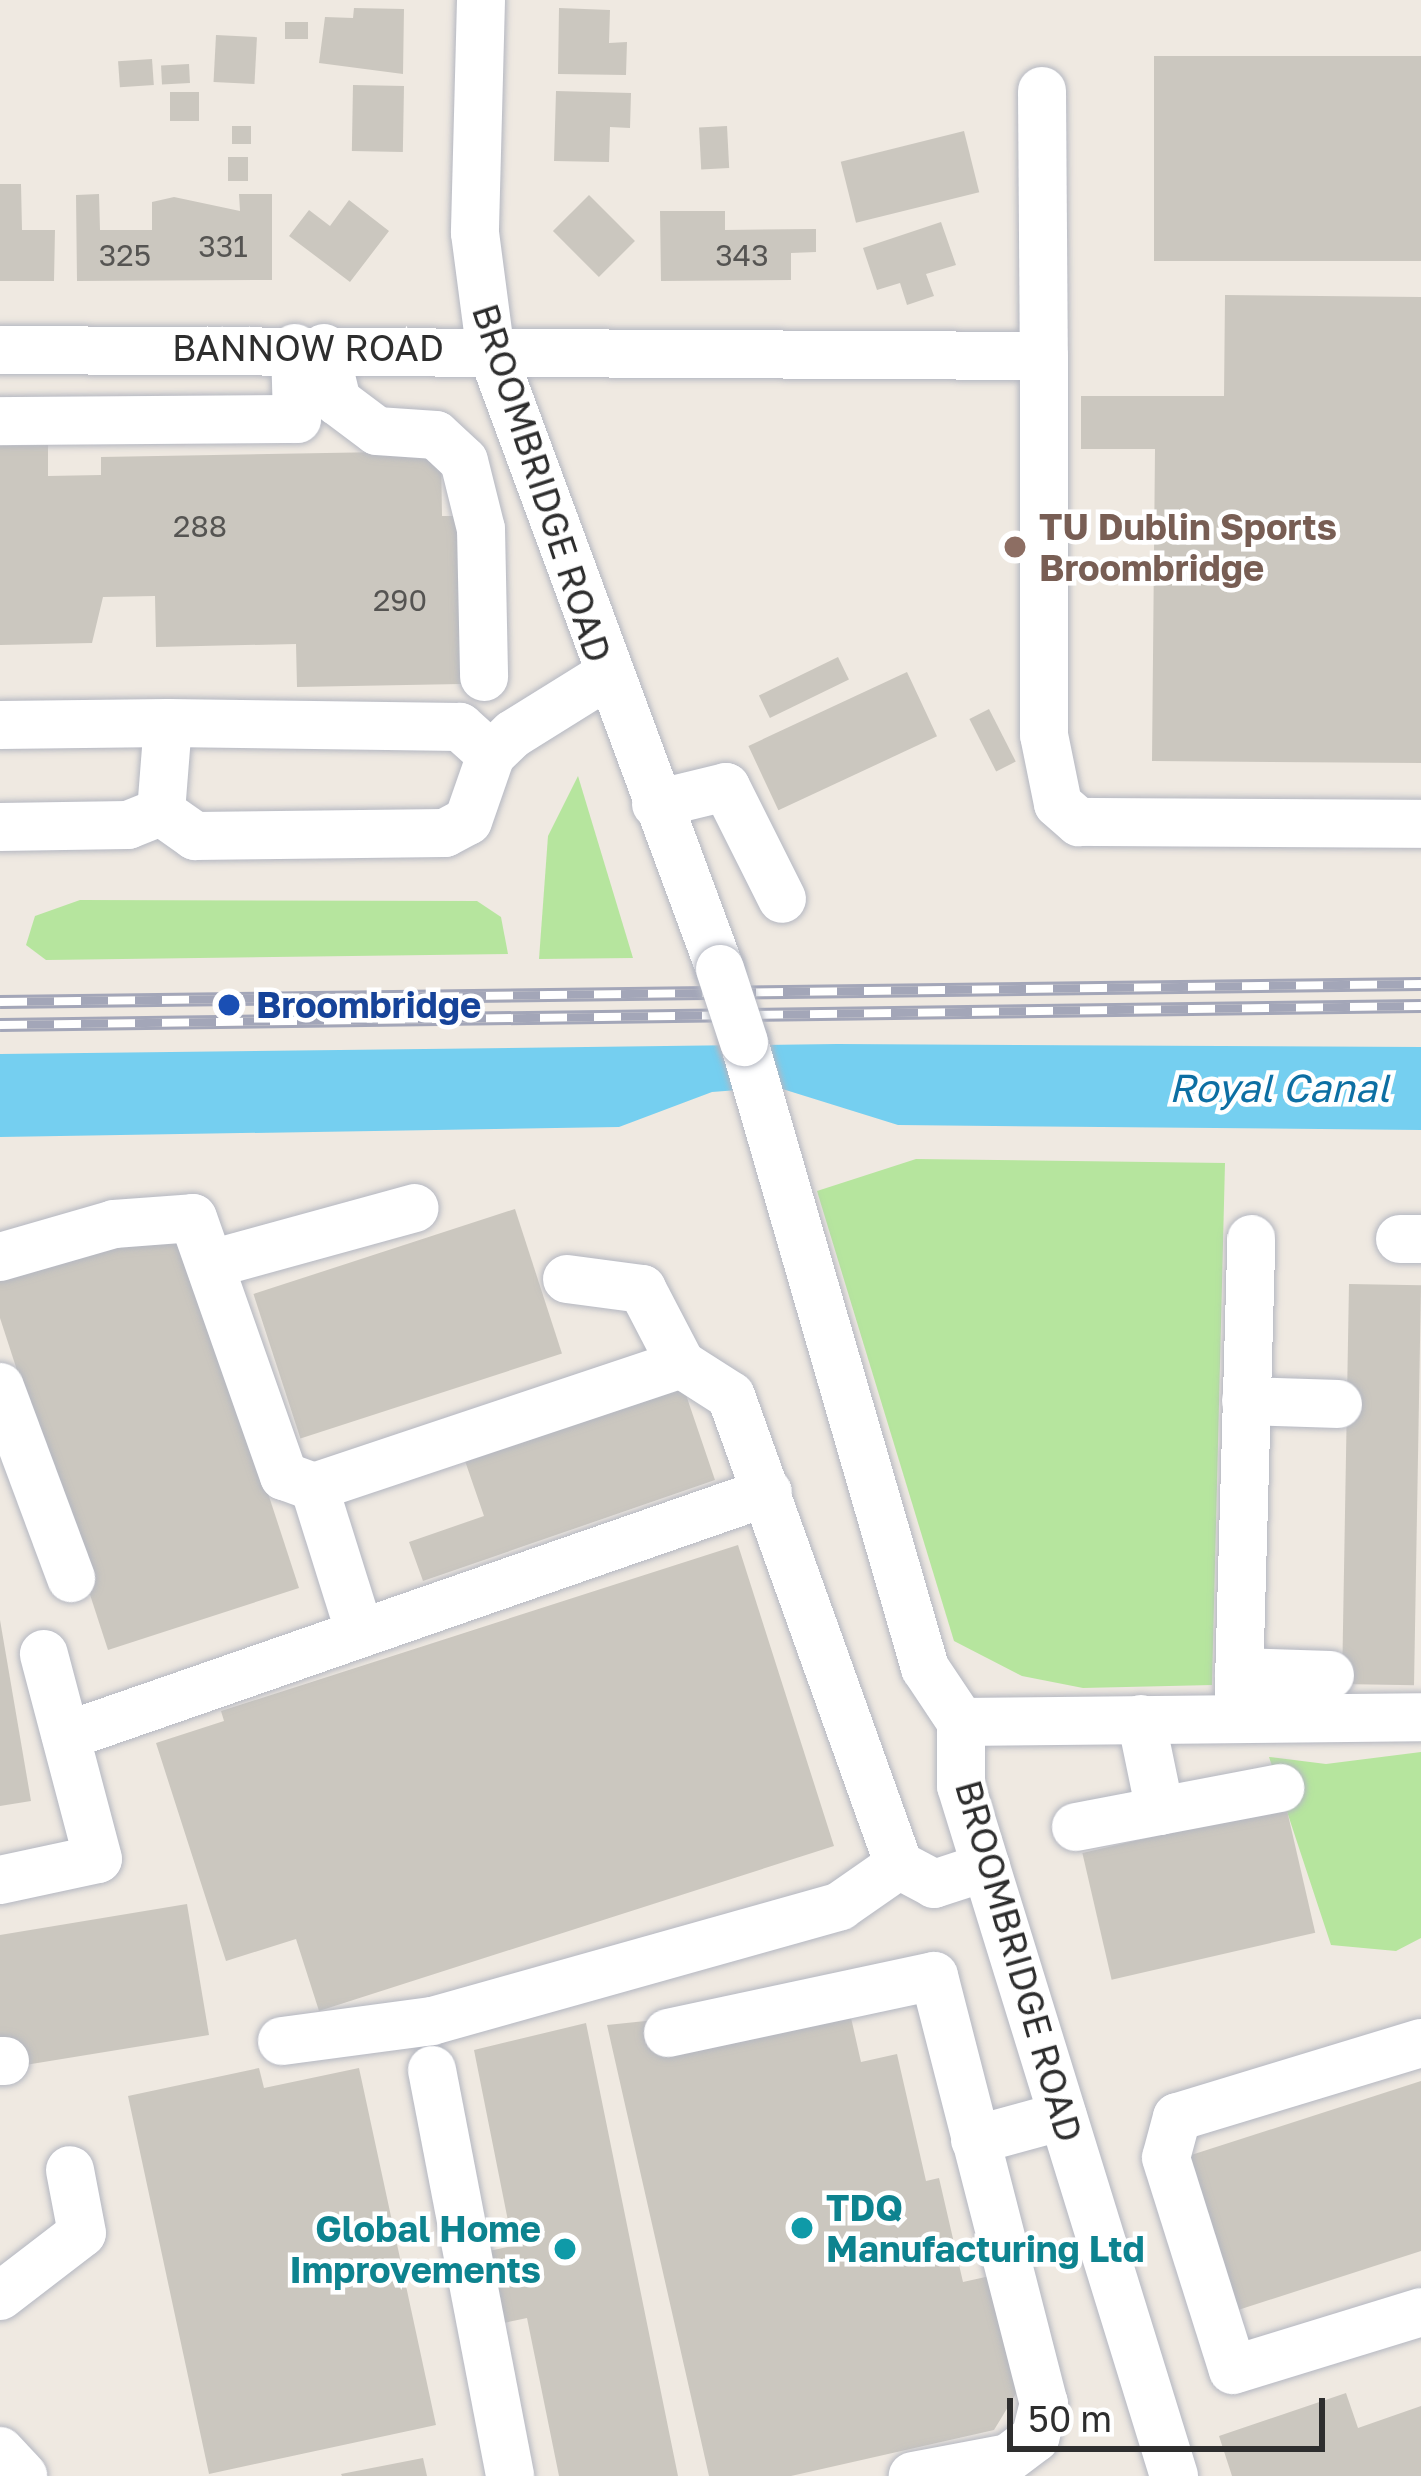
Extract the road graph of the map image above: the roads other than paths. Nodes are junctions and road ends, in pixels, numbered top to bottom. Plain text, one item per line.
1 (481, 0) edge
2 (1042, 91) dead end
3 (490, 347) junction
4 (310, 348) junction
5 (0, 350) edge
6 (1044, 356) junction
7 (0, 421) edge
8 (606, 676) junction
9 (484, 677) dead end
10 (168, 723) junction
11 (0, 725) edge
12 (491, 755) junction
13 (656, 804) junction
14 (161, 812) junction
15 (1421, 824) edge
16 (0, 827) edge
17 (782, 899) dead end
18 (415, 1208) dead end
19 (1251, 1239) dead end
20 (0, 1257) edge
21 (215, 1263) junction
22 (567, 1279) dead end
23 (681, 1364) junction
24 (0, 1387) edge
25 (1246, 1401) junction
26 (1338, 1404) dead end
27 (314, 1487) junction
28 (768, 1492) junction
29 (71, 1578) dead end
30 (358, 1627) junction
31 (44, 1654) dead end
32 (1330, 1675) dead end
33 (1239, 1695) junction
34 (1421, 1717) edge
35 (1141, 1719) junction
36 (961, 1722) junction
37 (66, 1736) junction
38 (1280, 1788) dead end
39 (1160, 1810) junction
40 (1076, 1827) dead end
41 (898, 1865) junction
42 (986, 1867) junction
43 (0, 1880) edge
44 (668, 2033) dead end
45 (282, 2041) dead end
46 (1421, 2044) edge
47 (433, 2070) dead end
48 (1063, 2116) junction
49 (975, 2140) junction
50 (70, 2170) dead end
51 (0, 2296) edge
52 (1421, 2312) edge
53 (0, 2451) edge
54 (1010, 2467) edge
55 (22, 2476) edge
56 (510, 2476) edge
57 (913, 2476) edge
58 (1174, 2476) edge

1 - 3 street, BROOMBRIDGE ROAD
2 - 6 street
3 - 4 street, BANNOW ROAD
3 - 6 street, BANNOW ROAD
3 - 8 street, BROOMBRIDGE ROAD
4 - 5 street, BANNOW ROAD
4 - 7 street
4 - 9 street
6 - 15 street
8 - 12 street
8 - 13 street, BROOMBRIDGE ROAD
10 - 11 street
10 - 12 street
10 - 14 street
12 - 14 street
13 - 17 street
13 - 36 street, BROOMBRIDGE ROAD, bridge
14 - 16 street
18 - 21 street
19 - 25 street
20 - 21 street
21 - 27 street
22 - 23 street
23 - 27 street
23 - 28 street
24 - 29 street
25 - 26 street
25 - 33 street
27 - 30 street
28 - 30 street
28 - 41 street
30 - 37 street
31 - 37 street
32 - 33 street
33 - 34 street
33 - 35 street
35 - 36 street
35 - 39 street
36 - 42 street, BROOMBRIDGE ROAD
37 - 43 street
38 - 39 street
39 - 40 street
41 - 42 street
41 - 45 street
42 - 48 street, BROOMBRIDGE ROAD
44 - 49 street
46 - 52 street
47 - 56 street
48 - 49 street
48 - 58 street, BROOMBRIDGE ROAD
49 - 54 street
50 - 51 street
53 - 55 street
54 - 57 street

